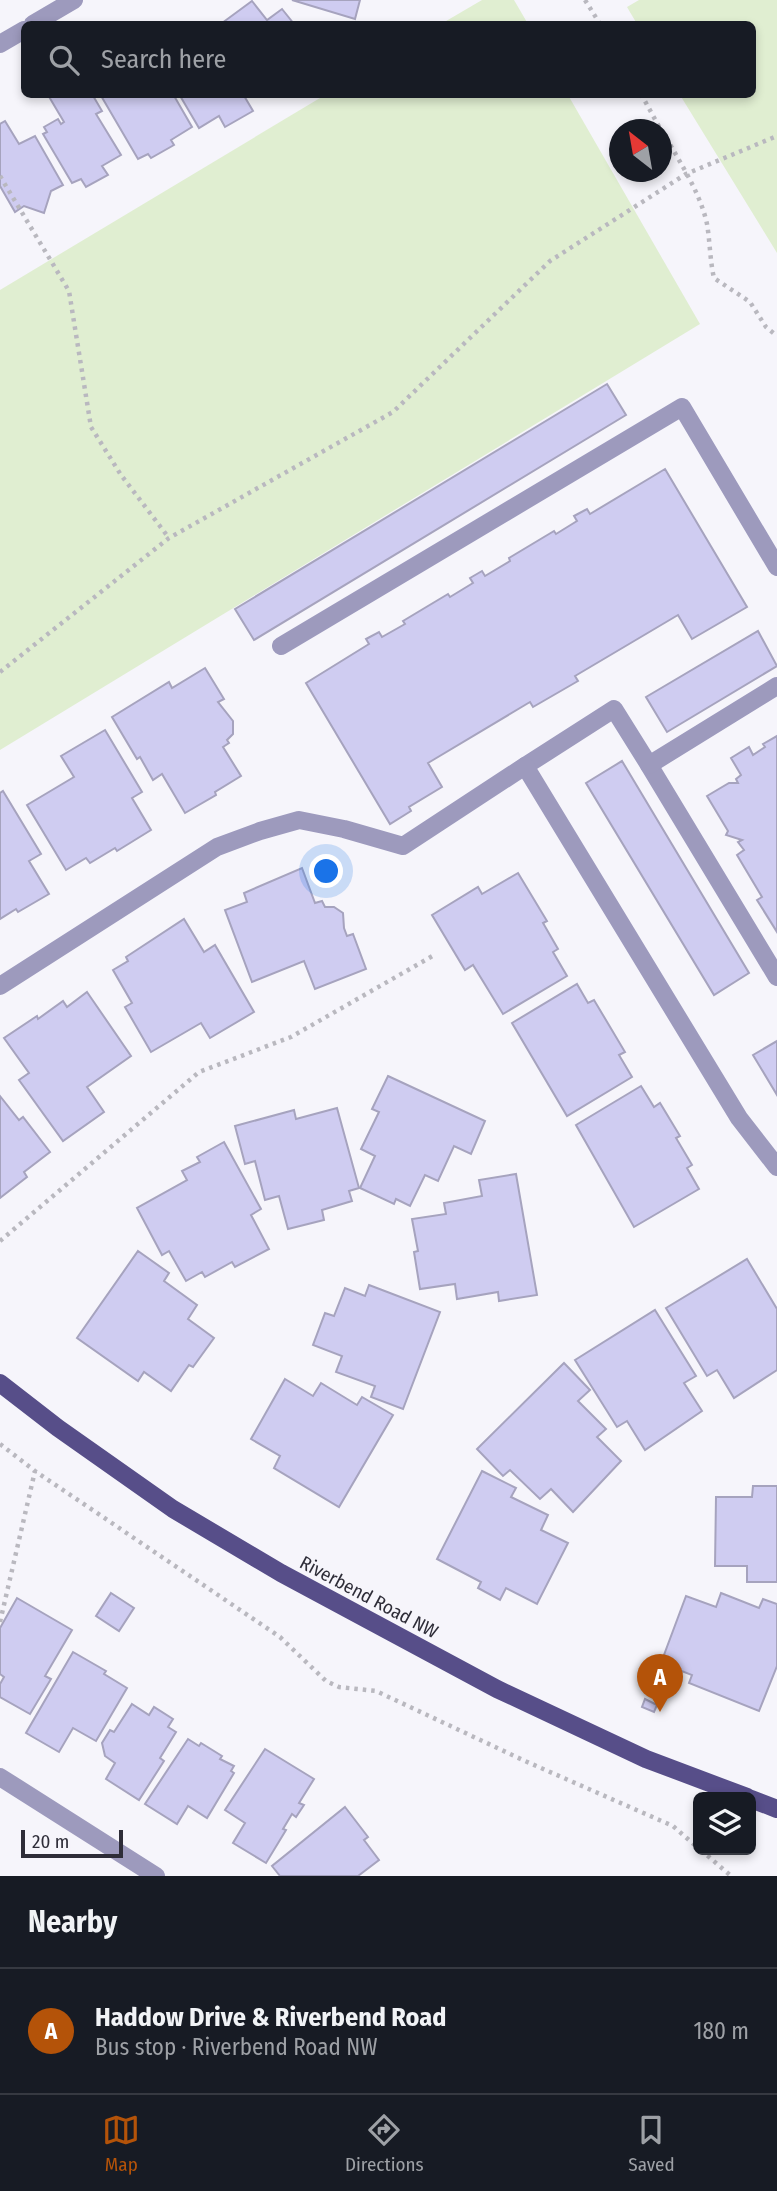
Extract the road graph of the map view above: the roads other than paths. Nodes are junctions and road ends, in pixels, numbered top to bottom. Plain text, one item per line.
1 (74, 0) edge
2 (38, 21) edge
3 (21, 32) edge
4 (0, 44) edge
5 (777, 567) edge
6 (281, 646) dead end
7 (777, 686) edge
8 (525, 765) junction
9 (649, 765) junction
10 (777, 977) edge
11 (0, 986) edge
12 (777, 1167) edge
13 (0, 1383) edge
14 (0, 1777) edge
15 (733, 1792) edge
16 (756, 1801) edge
17 (777, 1809) edge
18 (156, 1876) edge

1 - 2 street
3 - 4 street
5 - 6 street
7 - 9 street
8 - 9 street
8 - 11 street
8 - 12 street
9 - 10 street
13 - 15 main road, Riverbend Road NW
14 - 18 street
16 - 17 main road, Riverbend Road NW

